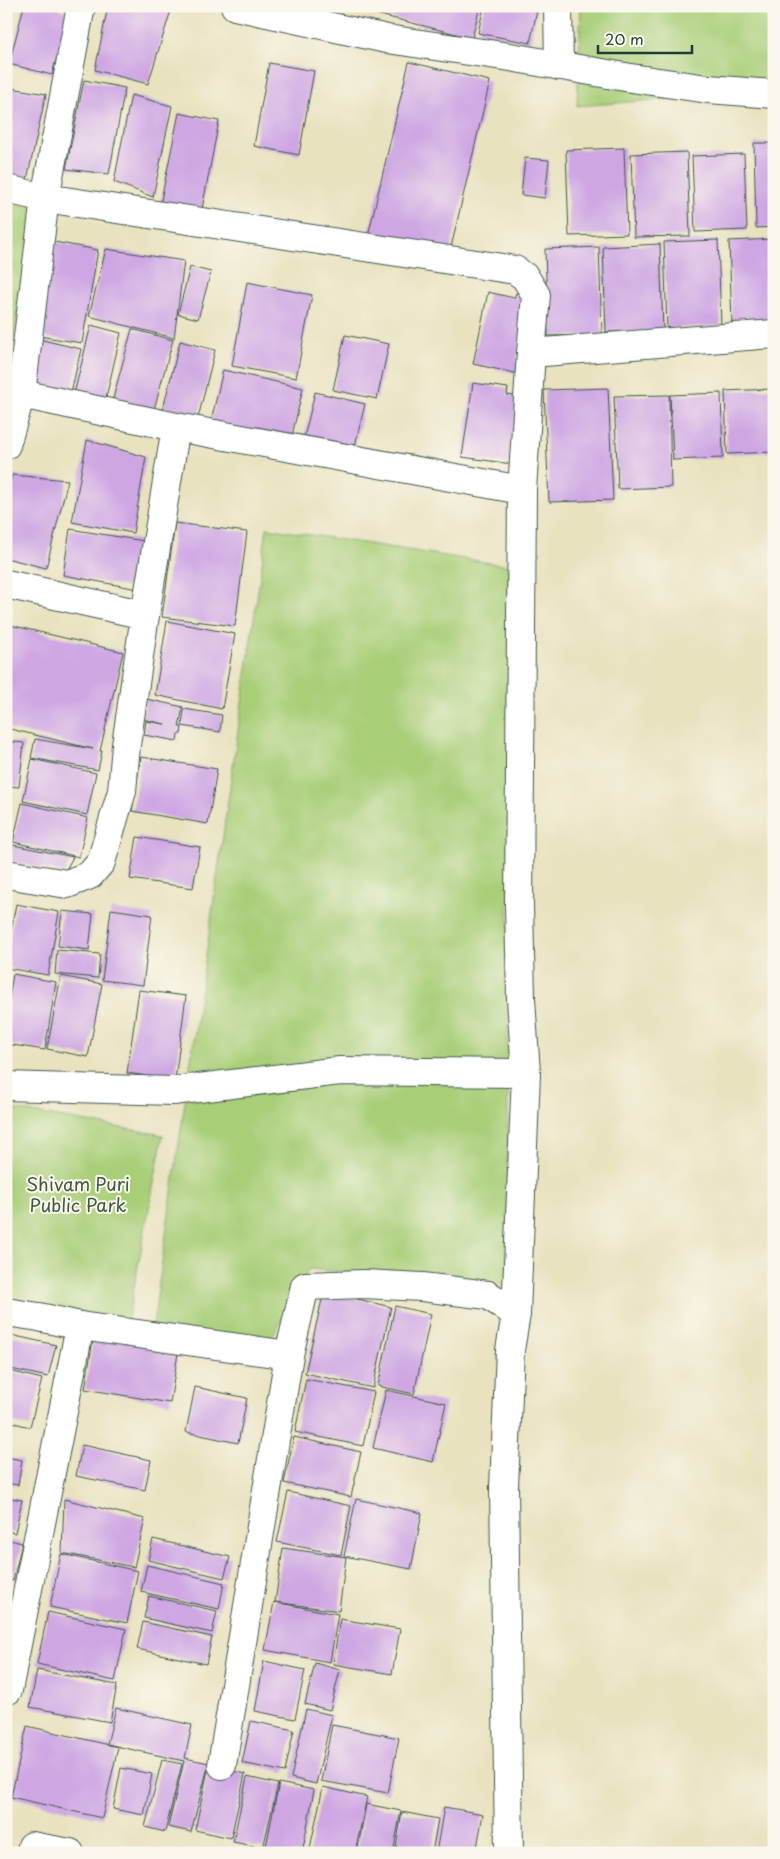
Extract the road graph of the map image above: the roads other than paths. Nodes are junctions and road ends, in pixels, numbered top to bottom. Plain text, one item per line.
1 (81, 6) edge
2 (235, 6) edge
3 (558, 6) edge
4 (558, 66) junction
5 (774, 94) edge
6 (6, 189) edge
7 (45, 198) junction
8 (774, 334) edge
9 (531, 353) junction
10 (13, 392) edge
11 (176, 427) junction
12 (6, 445) edge
13 (522, 490) junction
14 (6, 584) edge
15 (144, 615) junction
16 (6, 874) edge
17 (526, 1073) junction
18 (6, 1086) edge
19 (6, 1312) edge
20 (516, 1314) junction
21 (80, 1326) junction
22 (289, 1355) junction
23 (8, 1690) dead end
24 (222, 1765) dead end
25 (32, 1846) dead end
26 (70, 1853) edge
27 (509, 1853) edge

1 - 7 street
2 - 4 street
3 - 4 street
4 - 5 street
6 - 7 street
7 - 9 street
7 - 10 street
8 - 9 street
9 - 13 street
10 - 11 street
10 - 12 street
11 - 13 street
11 - 15 street
13 - 17 street
14 - 15 street
15 - 16 street
17 - 18 street
17 - 20 street
19 - 21 street
20 - 22 street
20 - 27 street
21 - 22 street
21 - 23 street
22 - 24 street
25 - 26 street

